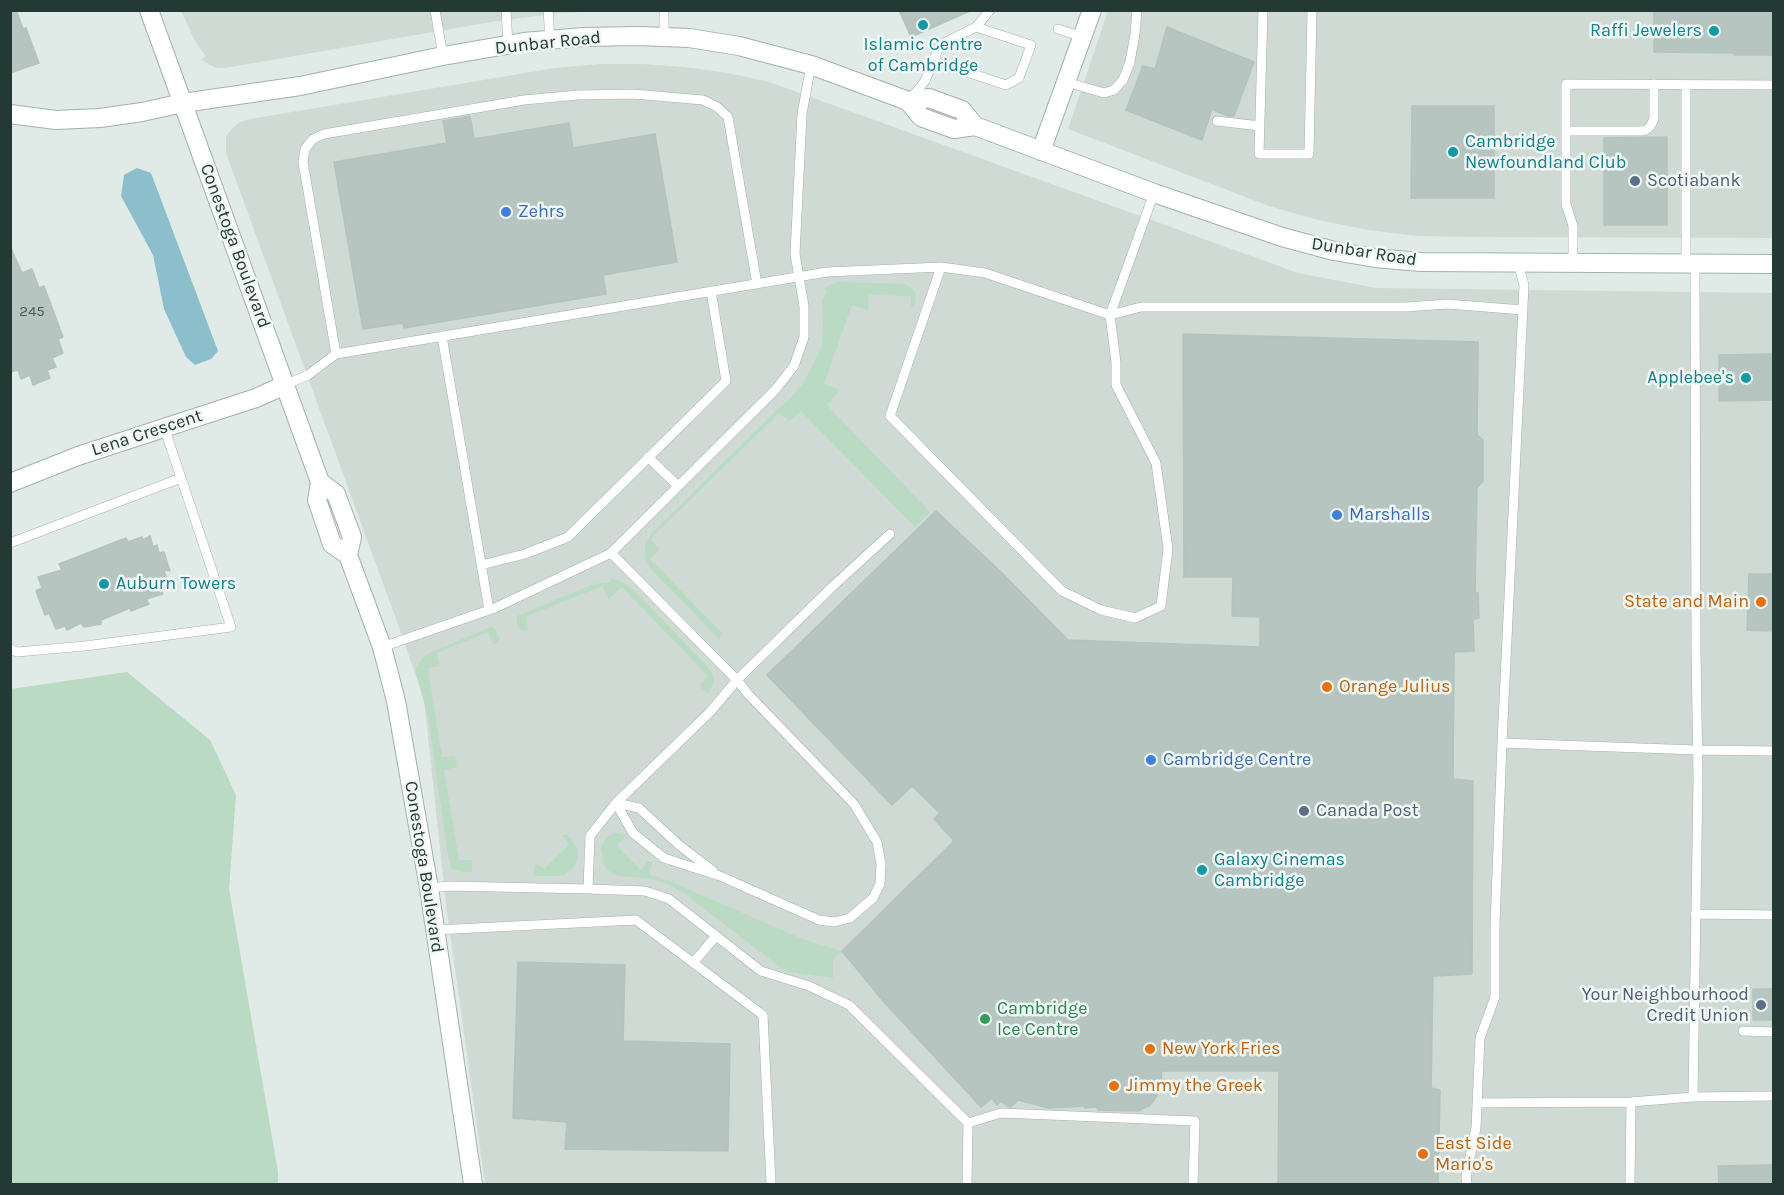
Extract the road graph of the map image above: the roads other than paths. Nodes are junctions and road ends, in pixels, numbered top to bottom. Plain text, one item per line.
1 (149, 10) edge
2 (435, 10) edge
3 (506, 10) edge
4 (548, 10) edge
5 (664, 10) edge
6 (990, 10) edge
7 (1092, 10) edge
8 (1137, 10) edge
9 (1263, 10) edge
10 (1312, 10) edge
11 (976, 27) junction
12 (1058, 29) dead end
13 (664, 37) junction
14 (1083, 37) junction
15 (550, 40) junction
16 (508, 45) junction
17 (443, 56) junction
18 (934, 61) junction
19 (811, 65) junction
20 (1066, 82) junction
21 (1654, 84) junction
22 (1686, 85) junction
23 (1773, 85) edge
24 (908, 101) junction
25 (183, 103) junction
26 (10, 114) edge
27 (1217, 121) dead end
28 (1260, 126) junction
29 (1566, 131) junction
30 (1041, 151) junction
31 (1154, 193) junction
32 (1518, 263) junction
33 (1573, 264) junction
34 (1690, 264) junction
35 (1773, 264) edge
36 (940, 267) junction
37 (799, 276) junction
38 (757, 284) junction
39 (711, 291) junction
40 (1523, 310) junction
41 (1110, 315) junction
42 (442, 336) junction
43 (336, 354) junction
44 (285, 385) junction
45 (164, 427) junction
46 (648, 457) junction
47 (181, 478) junction
48 (10, 483) edge
49 (678, 486) junction
50 (890, 534) dead end
51 (10, 543) edge
52 (611, 553) junction
53 (481, 565) junction
54 (489, 610) junction
55 (382, 647) junction
56 (10, 649) edge
57 (737, 680) junction
58 (1502, 743) junction
59 (1697, 750) junction
60 (1773, 751) edge
61 (616, 803) junction
62 (720, 876) junction
63 (429, 888) junction
64 (588, 889) junction
65 (1695, 914) junction
66 (1773, 915) edge
67 (435, 930) junction
68 (716, 936) junction
69 (693, 963) junction
70 (1743, 1031) dead end
71 (1773, 1032) edge
72 (1773, 1096) edge
73 (1693, 1097) junction
74 (1477, 1102) junction
75 (1631, 1102) junction
76 (968, 1123) junction
77 (473, 1185) edge
78 (771, 1185) edge
79 (968, 1185) edge
80 (1193, 1185) edge
81 (1467, 1185) edge
82 (1630, 1185) edge

1 - 25 street, Conestoga Boulevard
2 - 17 lane
3 - 16 lane
4 - 15 lane
5 - 13 lane
6 - 11 lane
7 - 14 street
8 - 20 lane
9 - 28 lane
10 - 28 lane
11 - 18 lane
11 - 18 lane
12 - 14 lane
13 - 15 street, Dunbar Road
13 - 19 street, Dunbar Road
14 - 20 street
15 - 16 street, Dunbar Road
16 - 17 street, Dunbar Road
17 - 25 street, Dunbar Road
18 - 24 lane
19 - 24 street, Dunbar Road
19 - 37 lane
20 - 30 street
21 - 22 lane
21 - 29 lane
21 - 29 lane
22 - 23 lane
22 - 34 lane
24 - 30 street, Dunbar Road
25 - 26 street
25 - 44 street, Conestoga Boulevard
27 - 28 lane
29 - 33 lane
30 - 31 street, Dunbar Road
31 - 32 street, Dunbar Road
31 - 41 lane
32 - 33 street, Dunbar Road
32 - 40 lane
33 - 34 street, Dunbar Road
34 - 35 street, Dunbar Road
34 - 59 lane
36 - 37 lane
36 - 41 lane
36 - 41 lane
37 - 38 lane
37 - 49 lane
38 - 39 lane
38 - 43 lane
39 - 42 lane
39 - 46 lane
40 - 41 lane
40 - 58 lane
42 - 43 lane
42 - 53 lane
43 - 44 lane
44 - 45 street, Lena Crescent
44 - 55 street, Conestoga Boulevard
45 - 47 lane
45 - 48 street, Lena Crescent
46 - 49 lane
46 - 53 lane
47 - 51 lane
47 - 56 lane
49 - 52 lane
50 - 57 lane
52 - 54 lane
52 - 57 lane
53 - 54 lane
54 - 55 lane
55 - 63 street, Conestoga Boulevard
57 - 61 lane
57 - 62 lane
58 - 59 lane
58 - 74 lane
59 - 60 lane
59 - 65 lane
61 - 62 lane
61 - 62 lane
61 - 64 lane
63 - 64 lane
63 - 67 street, Conestoga Boulevard
64 - 68 lane
65 - 66 lane
65 - 73 lane
67 - 69 lane
67 - 77 street, Conestoga Boulevard
68 - 69 lane
68 - 76 lane
69 - 78 lane
70 - 71 lane
72 - 73 lane
73 - 75 lane
74 - 75 lane
74 - 81 lane
75 - 82 lane
76 - 79 lane
76 - 80 lane

